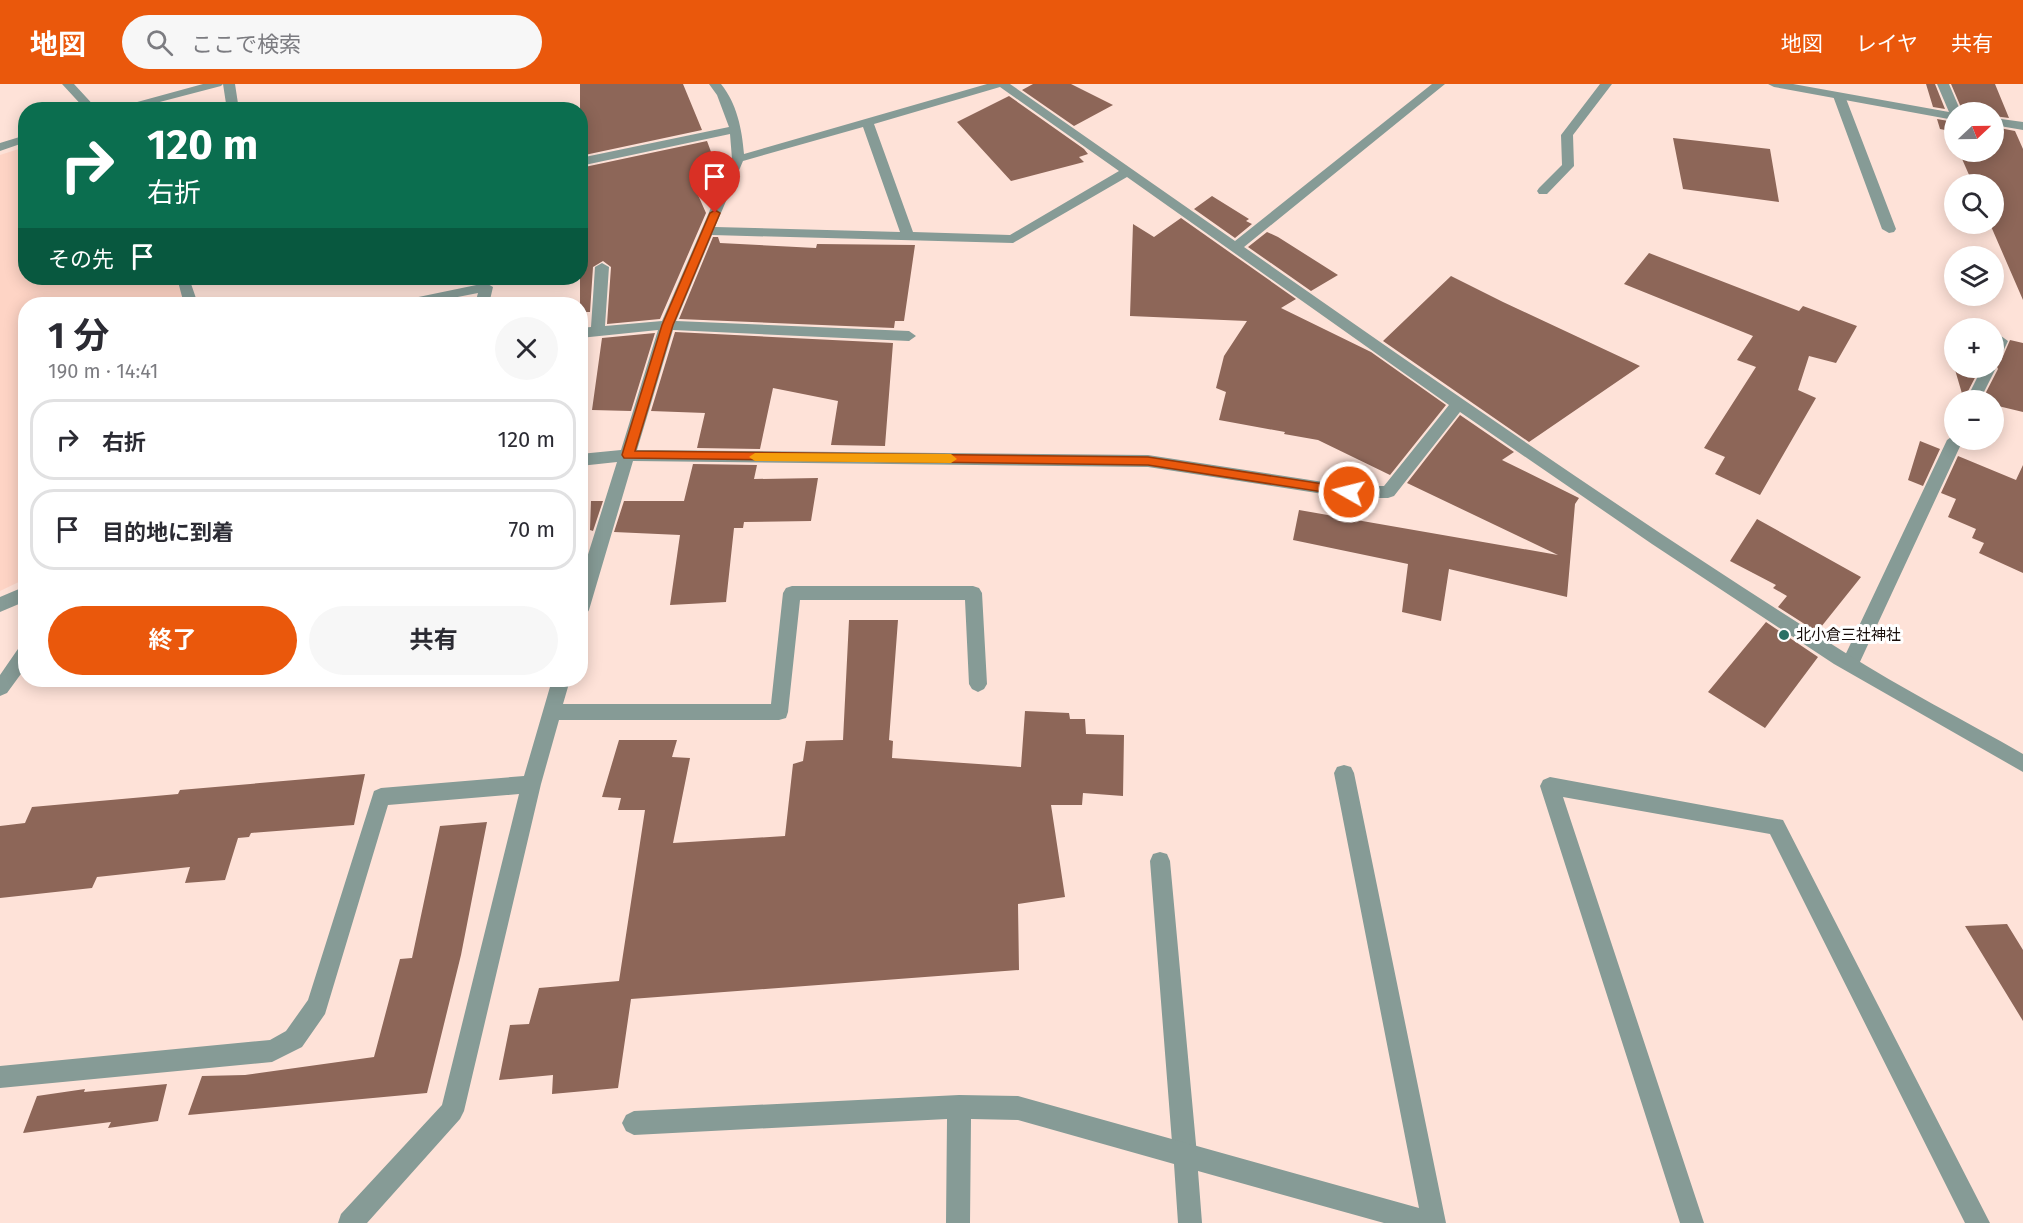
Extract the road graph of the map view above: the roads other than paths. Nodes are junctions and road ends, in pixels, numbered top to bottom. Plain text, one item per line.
1 (68, 84) edge
2 (217, 84) edge
3 (229, 84) edge
4 (715, 84) edge
5 (1001, 84) edge
6 (1438, 84) edge
7 (1606, 84) edge
8 (1774, 84) edge
9 (1943, 84) edge
10 (1839, 96) junction
11 (85, 102) edge
12 (145, 102) edge
13 (232, 102) edge
14 (1950, 102) edge
15 (1944, 112) edge
16 (868, 123) junction
17 (2004, 123) edge
18 (2023, 126) edge
19 (736, 129) junction
20 (18, 141) edge
21 (0, 147) edge
22 (738, 159) junction
23 (588, 160) edge
24 (1126, 172) junction
25 (1543, 191) dead end
26 (1889, 230) dead end
27 (707, 231) junction
28 (908, 236) junction
29 (1235, 248) junction
30 (602, 267) dead end
31 (477, 285) edge
32 (431, 297) edge
33 (667, 325) junction
34 (598, 332) junction
35 (588, 333) edge
36 (909, 336) dead end
37 (1458, 404) junction
38 (1950, 450) edge
39 (628, 455) junction
40 (588, 459) edge
41 (588, 584) edge
42 (18, 597) edge
43 (0, 605) edge
44 (1850, 664) junction
45 (18, 674) edge
46 (978, 684) dead end
47 (559, 687) edge
48 (0, 688) edge
49 (553, 712) junction
50 (2023, 764) edge
51 (1344, 773) dead end
52 (531, 784) junction
53 (1160, 861) dead end
54 (0, 1077) edge
55 (960, 1107) junction
56 (634, 1123) dead end
57 (1185, 1155) junction
58 (350, 1223) edge
59 (958, 1223) edge
60 (1190, 1223) edge
61 (1428, 1223) edge
62 (1434, 1223) edge
63 (1692, 1223) edge
64 (1978, 1223) edge

1 - 11 street
2 - 12 street
3 - 13 street
4 - 19 street
5 - 16 street
5 - 24 street
6 - 29 street
7 - 25 street
8 - 10 street
9 - 14 street
10 - 15 street
10 - 26 street
16 - 22 street
16 - 28 street
17 - 18 street
19 - 22 street
19 - 23 street
20 - 21 street
22 - 27 street
24 - 28 street
24 - 29 street
27 - 28 street
27 - 33 street
29 - 37 street
30 - 34 street
31 - 32 street
33 - 34 street
33 - 36 street
33 - 39 street
34 - 35 street
37 - 39 street
37 - 44 street
38 - 44 street
39 - 40 street
39 - 41 street
42 - 43 street
44 - 50 street
45 - 48 street
46 - 49 street
47 - 49 street
49 - 52 street
51 - 62 street
52 - 54 street
52 - 58 street
53 - 57 street
55 - 56 street
55 - 57 street
55 - 59 street
57 - 60 street
57 - 61 street
63 - 64 street

